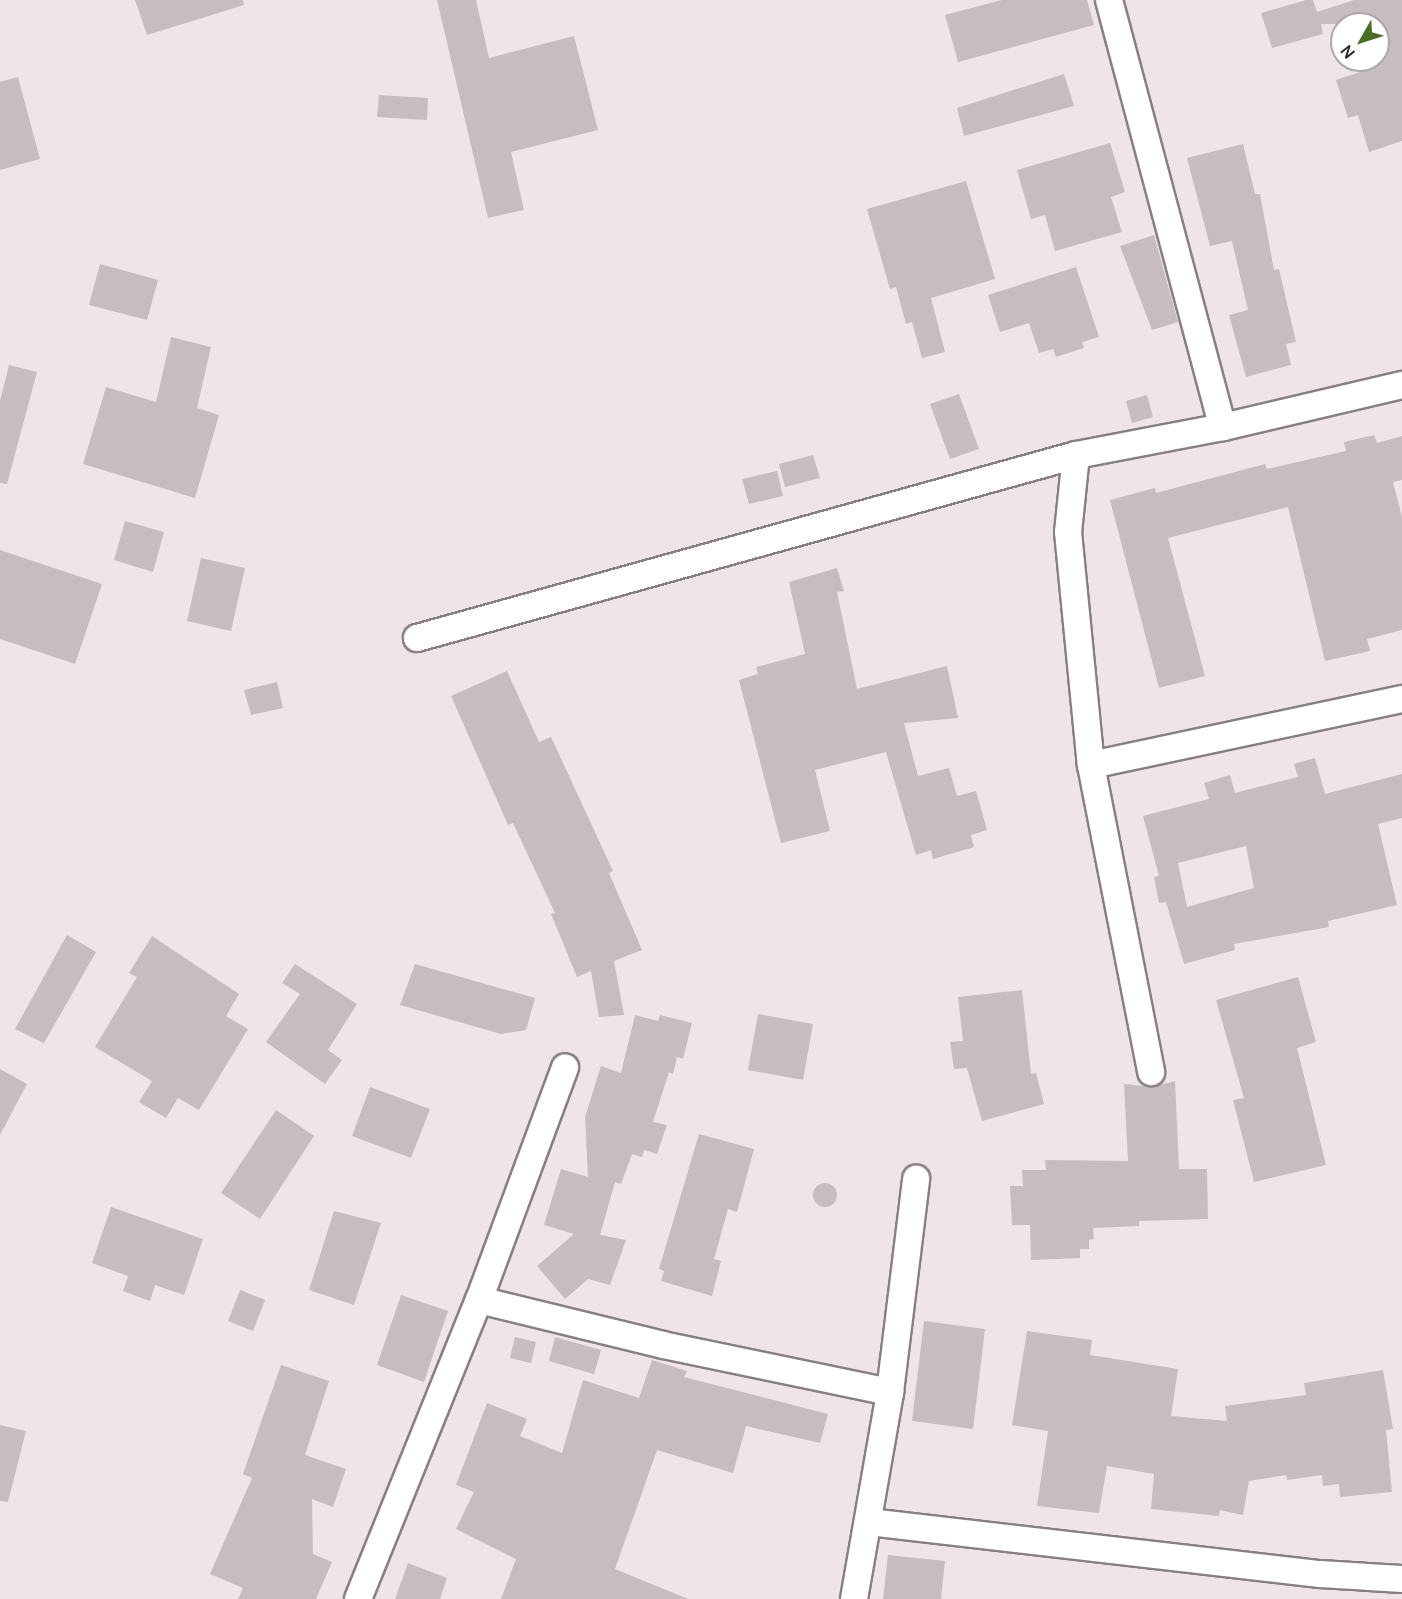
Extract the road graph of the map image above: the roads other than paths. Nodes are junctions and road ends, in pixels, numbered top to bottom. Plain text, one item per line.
1 (1109, 0) edge
2 (1402, 386) edge
3 (1223, 427) junction
4 (1076, 455) junction
5 (417, 638) dead end
6 (1402, 699) edge
7 (1091, 765) junction
8 (565, 1067) dead end
9 (1151, 1072) dead end
10 (916, 1179) dead end
11 (479, 1300) junction
12 (890, 1392) junction
13 (869, 1522) junction
14 (1402, 1579) edge
15 (358, 1599) edge
16 (854, 1599) edge

1 - 3 street
2 - 3 street
3 - 4 street
4 - 5 street
4 - 7 street
6 - 7 street
7 - 9 street
8 - 11 street
10 - 12 street
11 - 12 street
11 - 15 street
12 - 13 street
13 - 14 street
13 - 16 street

